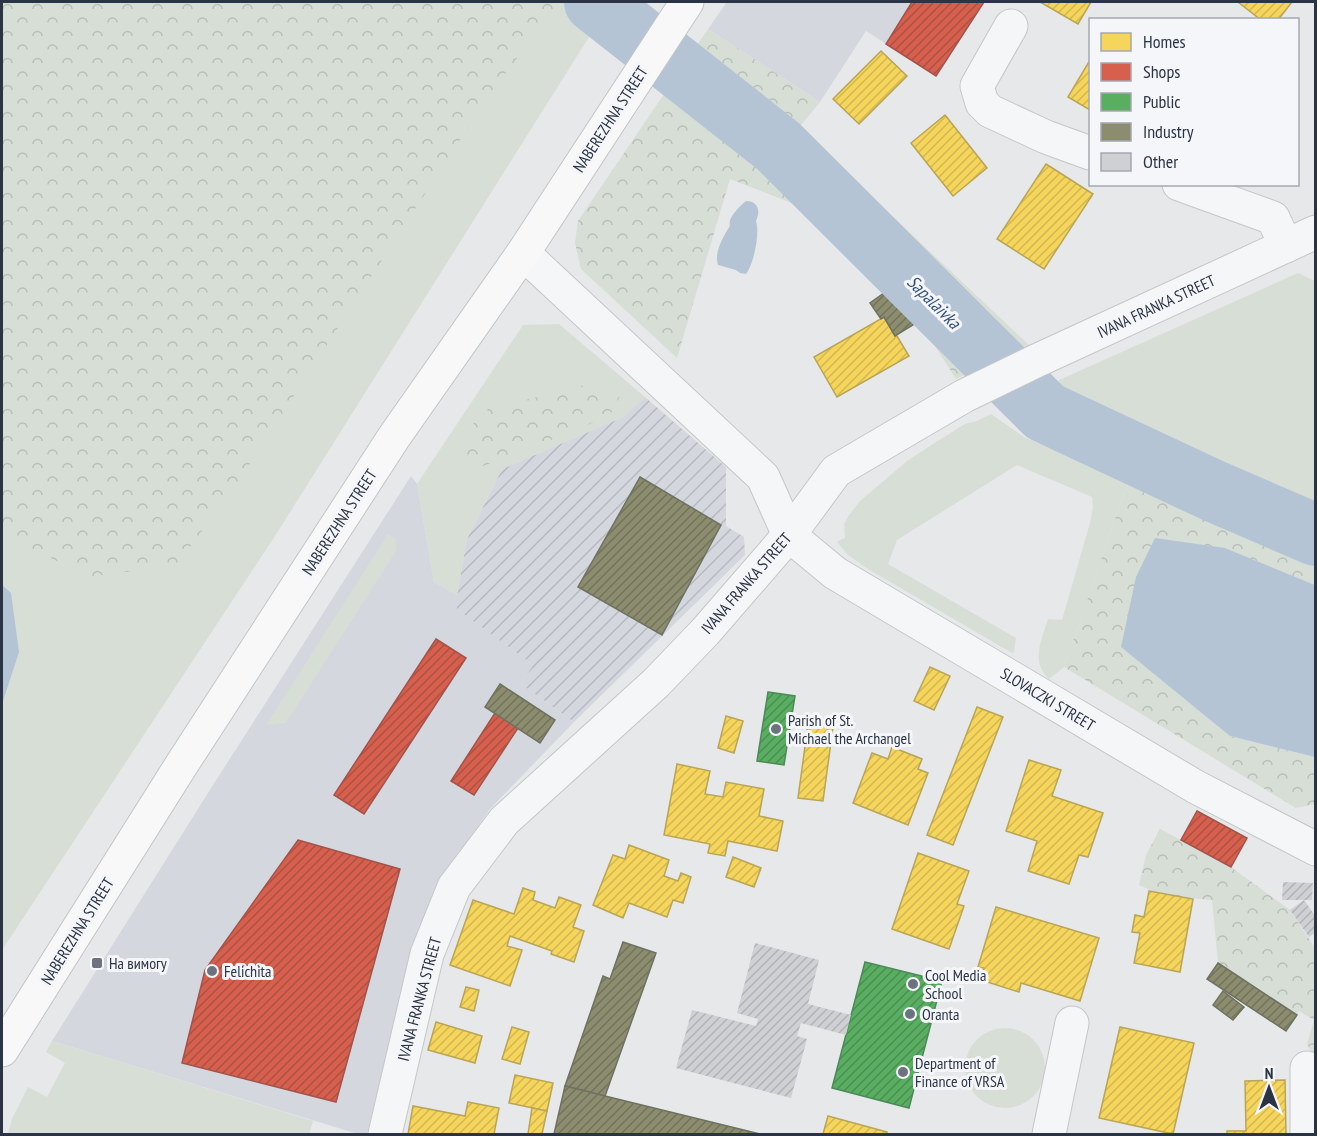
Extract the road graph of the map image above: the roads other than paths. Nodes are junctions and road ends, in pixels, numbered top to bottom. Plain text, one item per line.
1 (681, 10) edge
2 (1011, 26) dead end
3 (1089, 153) edge
4 (1185, 186) edge
5 (1316, 232) edge
6 (1286, 246) junction
7 (523, 253) junction
8 (789, 535) junction
9 (1316, 849) edge
10 (1072, 1023) dead end
11 (2, 1050) edge
12 (1307, 1068) dead end
13 (385, 1134) edge
14 (1048, 1134) edge
15 (1307, 1134) edge

1 - 7 main road, NABEREZHNA STREET
2 - 3 street
4 - 6 street
5 - 6 street, IVANA FRANKA STREET
6 - 8 street, IVANA FRANKA STREET
7 - 8 street
7 - 11 main road, NABEREZHNA STREET
8 - 9 street, SLOVACZKI STREET
8 - 13 street, IVANA FRANKA STREET
10 - 14 street
12 - 15 street

